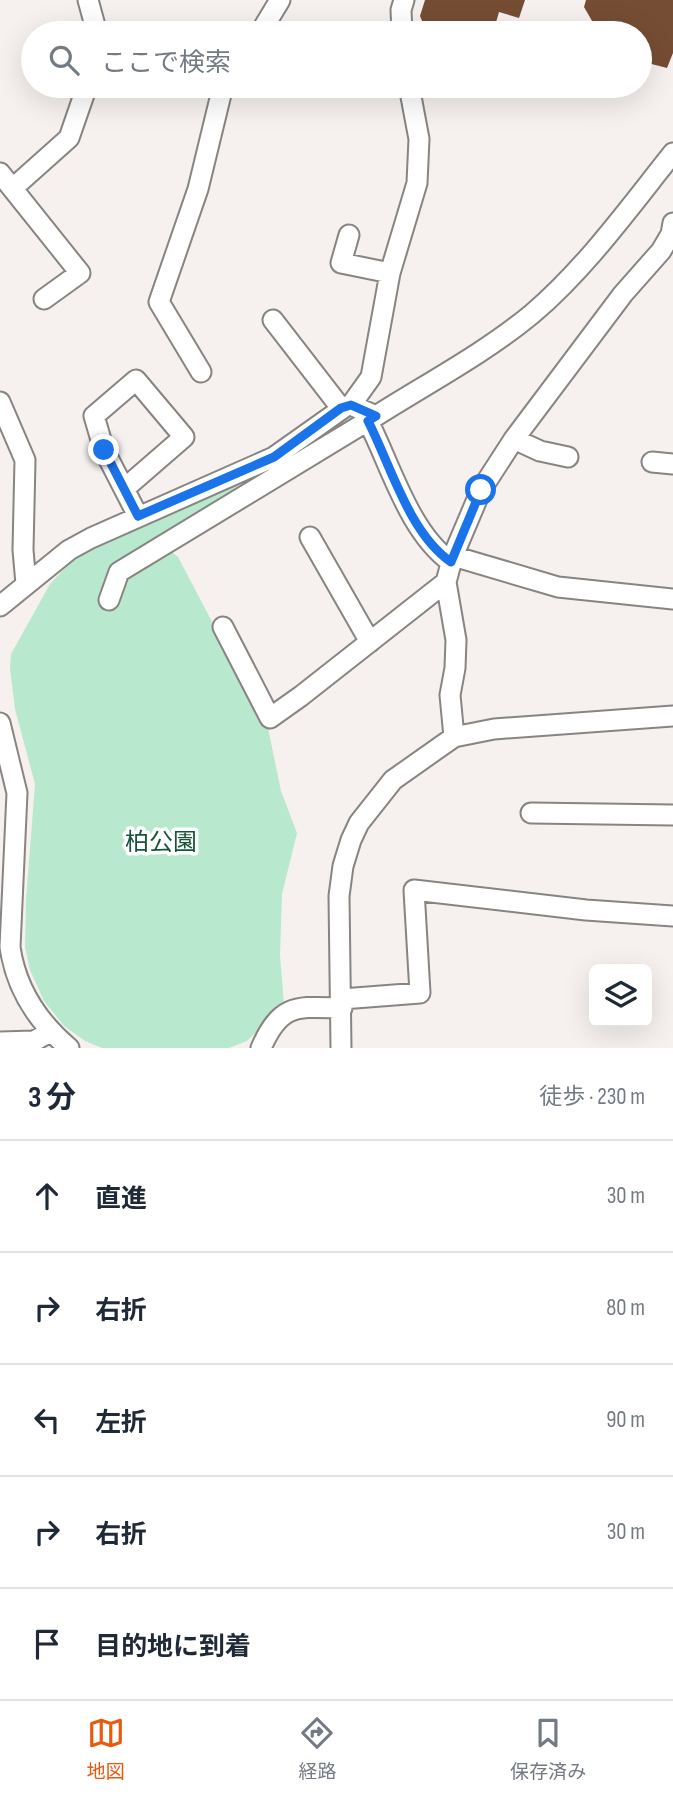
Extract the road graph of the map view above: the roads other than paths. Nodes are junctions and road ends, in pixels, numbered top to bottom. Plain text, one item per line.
1 (88, 0) edge
2 (280, 0) edge
3 (404, 0) edge
4 (94, 21) edge
5 (267, 21) edge
6 (401, 21) edge
7 (83, 98) edge
8 (220, 98) edge
9 (412, 98) edge
10 (670, 166) edge
11 (0, 173) edge
12 (13, 188) junction
13 (673, 223) edge
14 (349, 235) dead end
15 (390, 274) junction
16 (44, 299) dead end
17 (273, 320) dead end
18 (201, 372) dead end
19 (0, 402) edge
20 (346, 407) junction
21 (372, 419) junction
22 (514, 439) junction
23 (568, 457) dead end
24 (652, 462) dead end
25 (673, 464) edge
26 (124, 489) junction
27 (138, 516) junction
28 (310, 537) dead end
29 (452, 559) junction
30 (446, 582) junction
31 (26, 584) junction
32 (673, 599) edge
33 (108, 600) dead end
34 (0, 606) edge
35 (223, 627) dead end
36 (370, 642) junction
37 (673, 716) edge
38 (0, 723) edge
39 (454, 737) junction
40 (531, 813) dead end
41 (673, 815) edge
42 (673, 916) edge
43 (342, 1004) junction
44 (50, 1032) junction
45 (0, 1042) edge
46 (69, 1048) edge
47 (261, 1048) edge
48 (341, 1048) edge

1 - 4 street
2 - 5 street
3 - 6 street
7 - 12 street
8 - 18 street
9 - 15 street
10 - 21 street
11 - 12 street
12 - 16 street
13 - 22 street
14 - 15 street
15 - 20 street
17 - 20 street
19 - 31 street
20 - 21 street
20 - 27 street
21 - 29 street
21 - 33 street
22 - 23 street
22 - 29 street
24 - 25 street
26 - 26 street
26 - 27 street
27 - 31 street
28 - 36 street
29 - 30 street
29 - 32 street
30 - 36 street
30 - 39 street
31 - 34 street
35 - 36 street
37 - 39 street
38 - 44 street
39 - 43 street
40 - 41 street
42 - 43 street
43 - 47 street
43 - 48 street
44 - 45 street
44 - 46 street

